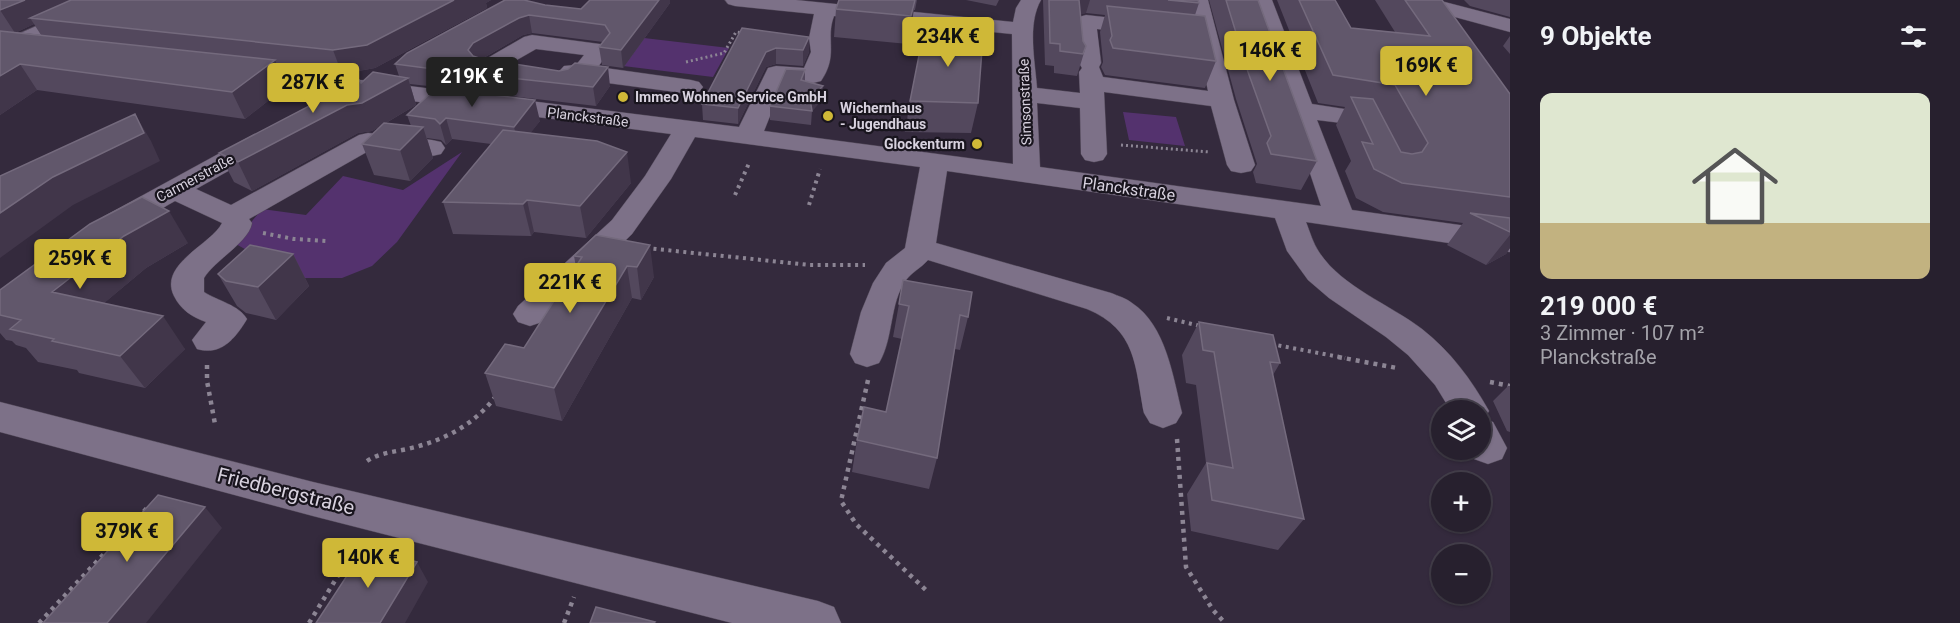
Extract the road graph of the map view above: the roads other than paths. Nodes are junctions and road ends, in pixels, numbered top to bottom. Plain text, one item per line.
1 (75, 0) edge
2 (112, 0) edge
3 (735, 0) edge
4 (1031, 0) edge
5 (1198, 0) edge
6 (1262, 0) edge
7 (1414, 0) edge
8 (827, 9) junction
9 (1088, 11) edge
10 (1510, 26) edge
11 (1023, 29) junction
12 (1207, 35) junction
13 (2, 43) edge
14 (60, 52) edge
15 (395, 68) dead end
16 (212, 69) edge
17 (1091, 79) junction
18 (362, 86) junction
19 (691, 87) dead end
20 (1025, 94) junction
21 (1222, 100) junction
22 (320, 109) edge
23 (1300, 110) junction
24 (538, 111) junction
25 (687, 129) junction
26 (280, 131) edge
27 (432, 148) dead end
28 (749, 148) junction
29 (1094, 148) road end
30 (1383, 152) edge
31 (1239, 160) road end
32 (935, 161) junction
33 (1027, 174) junction
34 (173, 189) junction
35 (1287, 212) junction
36 (1340, 218) junction
37 (234, 223) junction
38 (92, 235) edge
39 (1510, 242) edge
40 (912, 257) junction
41 (530, 314) dead end
42 (209, 340) dead end
43 (867, 354) road end
44 (1464, 400) edge
45 (1163, 413) road end
46 (0, 417) edge
47 (818, 623) edge

1 - 13 street
2 - 13 street
3 - 8 street
4 - 11 street, Simsonstraße
5 - 12 street
6 - 23 street
7 - 10 street
8 - 11 street
8 - 28 street
9 - 12 street
9 - 17 street
11 - 20 street, Simsonstraße
12 - 21 street
13 - 14 street
15 - 18 street
16 - 18 street, Planckstraße
17 - 20 street
17 - 21 street
17 - 29 street
18 - 22 street
18 - 24 street, Planckstraße
19 - 24 street
20 - 33 street, Simsonstraße
21 - 31 street
23 - 30 street
23 - 36 street
24 - 25 street, Planckstraße
25 - 28 street, Planckstraße
25 - 41 street
26 - 34 street, Carmerstraße
27 - 37 street
28 - 32 street, Planckstraße
32 - 33 street, Planckstraße
32 - 40 street
33 - 35 street, Planckstraße
34 - 37 street
34 - 38 street, Carmerstraße
35 - 36 street, Planckstraße
35 - 44 street
36 - 39 street, Planckstraße
37 - 42 street
40 - 43 street
40 - 45 street
46 - 47 street, Friedbergstraße

